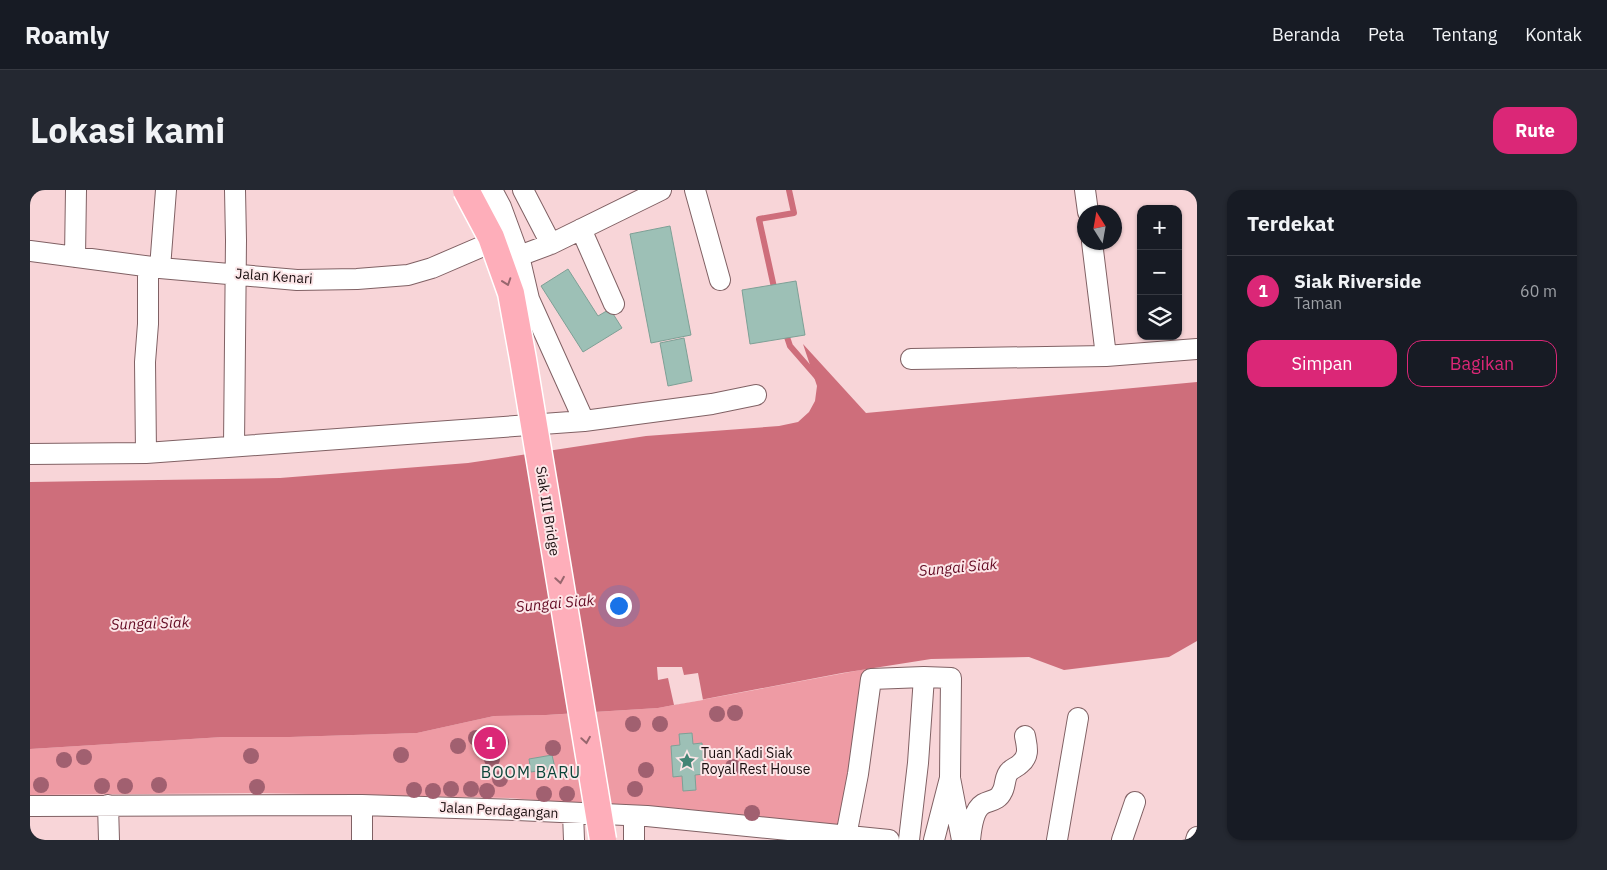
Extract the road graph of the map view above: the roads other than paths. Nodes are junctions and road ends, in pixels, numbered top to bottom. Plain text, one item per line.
1 (76, 190) edge
2 (166, 190) edge
3 (235, 190) edge
4 (466, 190) edge
5 (492, 190) edge
6 (523, 190) edge
7 (661, 190) edge
8 (695, 190) edge
9 (1085, 190) edge
10 (1087, 205) edge
11 (581, 229) junction
12 (511, 234) junction
13 (552, 244) junction
14 (1093, 250) edge
15 (30, 251) edge
16 (520, 256) junction
17 (75, 257) junction
18 (154, 268) junction
19 (235, 274) junction
20 (720, 280) dead end
21 (614, 304) dead end
22 (1197, 348) edge
23 (1106, 356) junction
24 (911, 359) dead end
25 (756, 395) dead end
26 (584, 421) junction
27 (234, 446) junction
28 (146, 453) junction
29 (30, 454) edge
30 (924, 677) junction
31 (1078, 718) dead end
32 (1025, 736) dead end
33 (950, 778) junction
34 (1135, 802) dead end
35 (108, 805) junction
36 (362, 805) junction
37 (30, 806) edge
38 (573, 813) junction
39 (634, 816) junction
40 (846, 836) junction
41 (109, 840) edge
42 (362, 840) edge
43 (574, 840) edge
44 (603, 840) edge
45 (634, 840) edge
46 (889, 840) edge
47 (909, 840) edge
48 (934, 840) edge
49 (962, 840) edge
50 (970, 840) edge
51 (1057, 840) edge
52 (1122, 840) edge

1 - 17 street
2 - 18 street
3 - 19 street
4 -> 44 main road, Siak III Bridge, bridge
5 - 12 street
6 - 13 street
7 - 11 street
8 - 20 street
9 - 10 street
11 - 13 street
11 - 21 street
12 - 16 street
12 - 19 street, Jalan Kenari
13 - 16 street
14 - 23 street
15 - 17 street, Jalan Kenari
16 - 26 street
17 - 18 street, Jalan Kenari
18 - 19 street, Jalan Kenari
18 - 28 street
19 - 27 street
22 - 23 street
23 - 24 street
25 - 26 street
26 - 27 street
27 - 28 street
28 - 29 street
30 - 33 street
30 - 40 street
30 - 47 street
31 - 51 street
32 - 50 street
33 - 48 street
33 - 49 street
34 - 52 street
35 - 36 street, Jalan Perdagangan
35 - 37 street, Jalan Perdagangan
35 - 41 street
36 - 38 street, Jalan Perdagangan
36 - 42 street
38 - 39 street, Jalan Perdagangan
38 - 43 street
39 - 40 street, Jalan Perdagangan
39 - 45 street
40 - 46 street, Jalan Perdagangan

